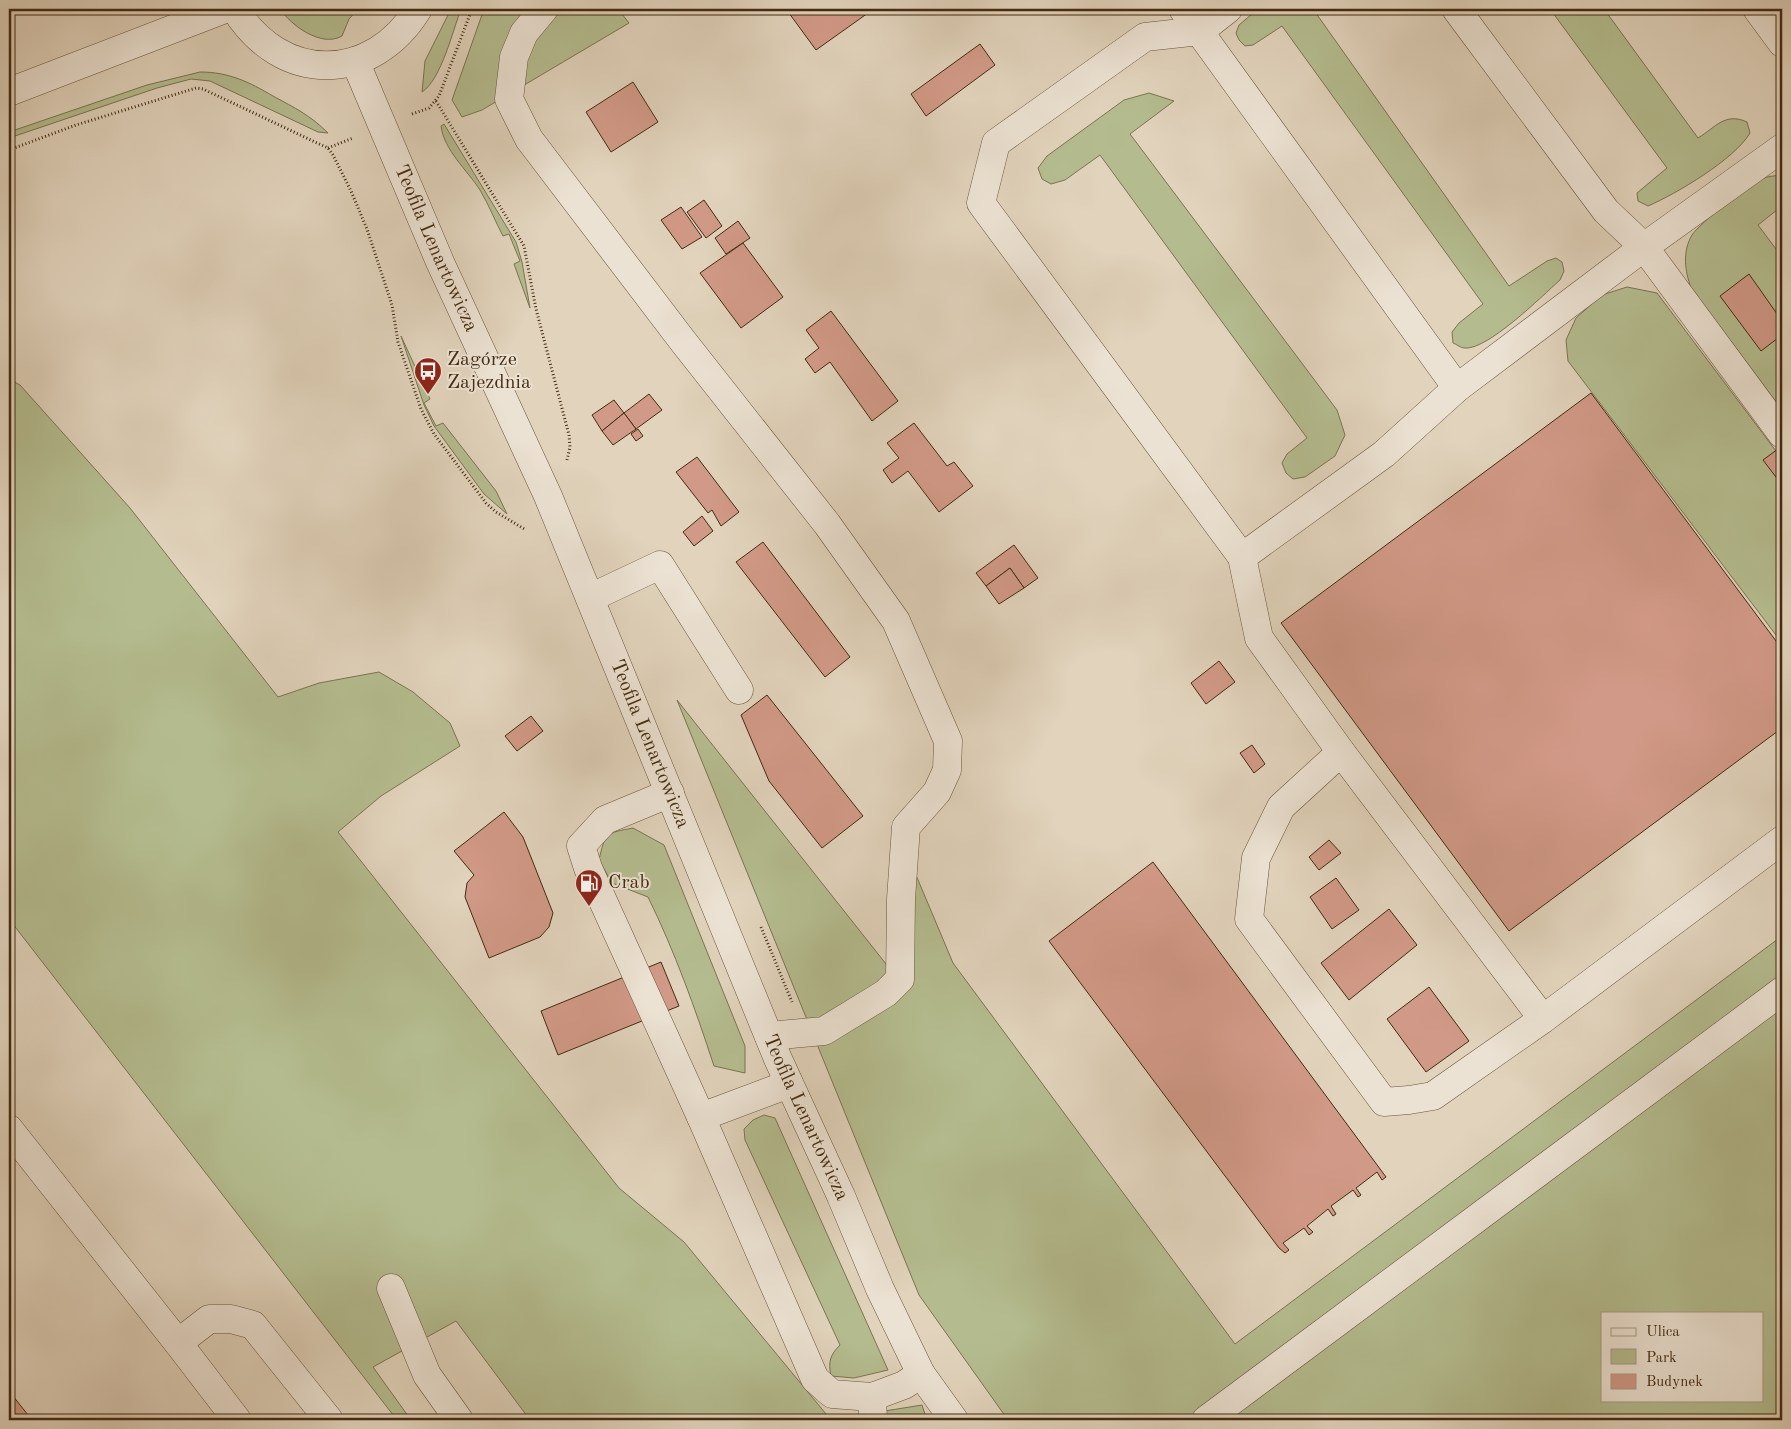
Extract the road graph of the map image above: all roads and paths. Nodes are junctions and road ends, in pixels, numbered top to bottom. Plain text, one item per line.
1 (225, 9) edge
2 (235, 9) edge
3 (418, 9) edge
4 (472, 9) edge
5 (544, 9) edge
6 (1183, 9) edge
7 (1228, 9) edge
8 (1456, 9) edge
9 (1757, 9) edge
10 (1200, 31) junction
11 (1782, 42) edge
12 (355, 61) junction
13 (9, 92) edge
14 (436, 101) junction
15 (424, 110) dead end
16 (338, 144) dead end
17 (328, 148) junction
18 (1782, 148) edge
19 (9, 150) edge
20 (1644, 246) junction
21 (1456, 388) junction
22 (1782, 434) edge
23 (566, 464) dead end
24 (1242, 557) junction
25 (573, 558) junction
26 (590, 598) junction
27 (739, 690) dead end
28 (1341, 752) junction
29 (670, 793) junction
30 (1782, 840) edge
31 (1782, 991) edge
32 (1542, 1019) junction
33 (769, 1036) junction
34 (789, 1084) junction
35 (700, 1117) junction
36 (9, 1129) edge
37 (391, 1288) dead end
38 (178, 1343) junction
39 (922, 1374) junction
40 (873, 1409) edge
41 (237, 1420) edge
42 (329, 1420) edge
43 (459, 1420) edge
44 (954, 1420) edge
45 (1206, 1420) edge

1 - 13 street
2 - 12 street
3 - 12 street
4 - 14 path
5 - 33 street
6 - 10 street
7 - 10 street
8 - 20 street
9 - 11 street
10 - 21 street
10 - 24 street
12 - 25 street, Teofila Lenartowicza
14 - 15 path
14 - 23 path
16 - 17 path
17 - 19 path
17 - 25 path
18 - 20 street
20 - 21 street
20 - 22 street
21 - 24 street
24 - 28 street
25 - 26 street, Teofila Lenartowicza
26 - 27 street
26 - 29 street, Teofila Lenartowicza
28 - 32 street
28 - 32 street
29 - 33 street, Teofila Lenartowicza
29 - 35 street
30 - 32 street
31 - 45 street
33 - 34 street, Teofila Lenartowicza
34 - 35 street
34 - 39 street, Teofila Lenartowicza
35 - 40 street
36 - 38 street
37 - 43 street
38 - 41 street
38 - 42 street
39 - 40 street
39 - 44 street, Teofila Lenartowicza

